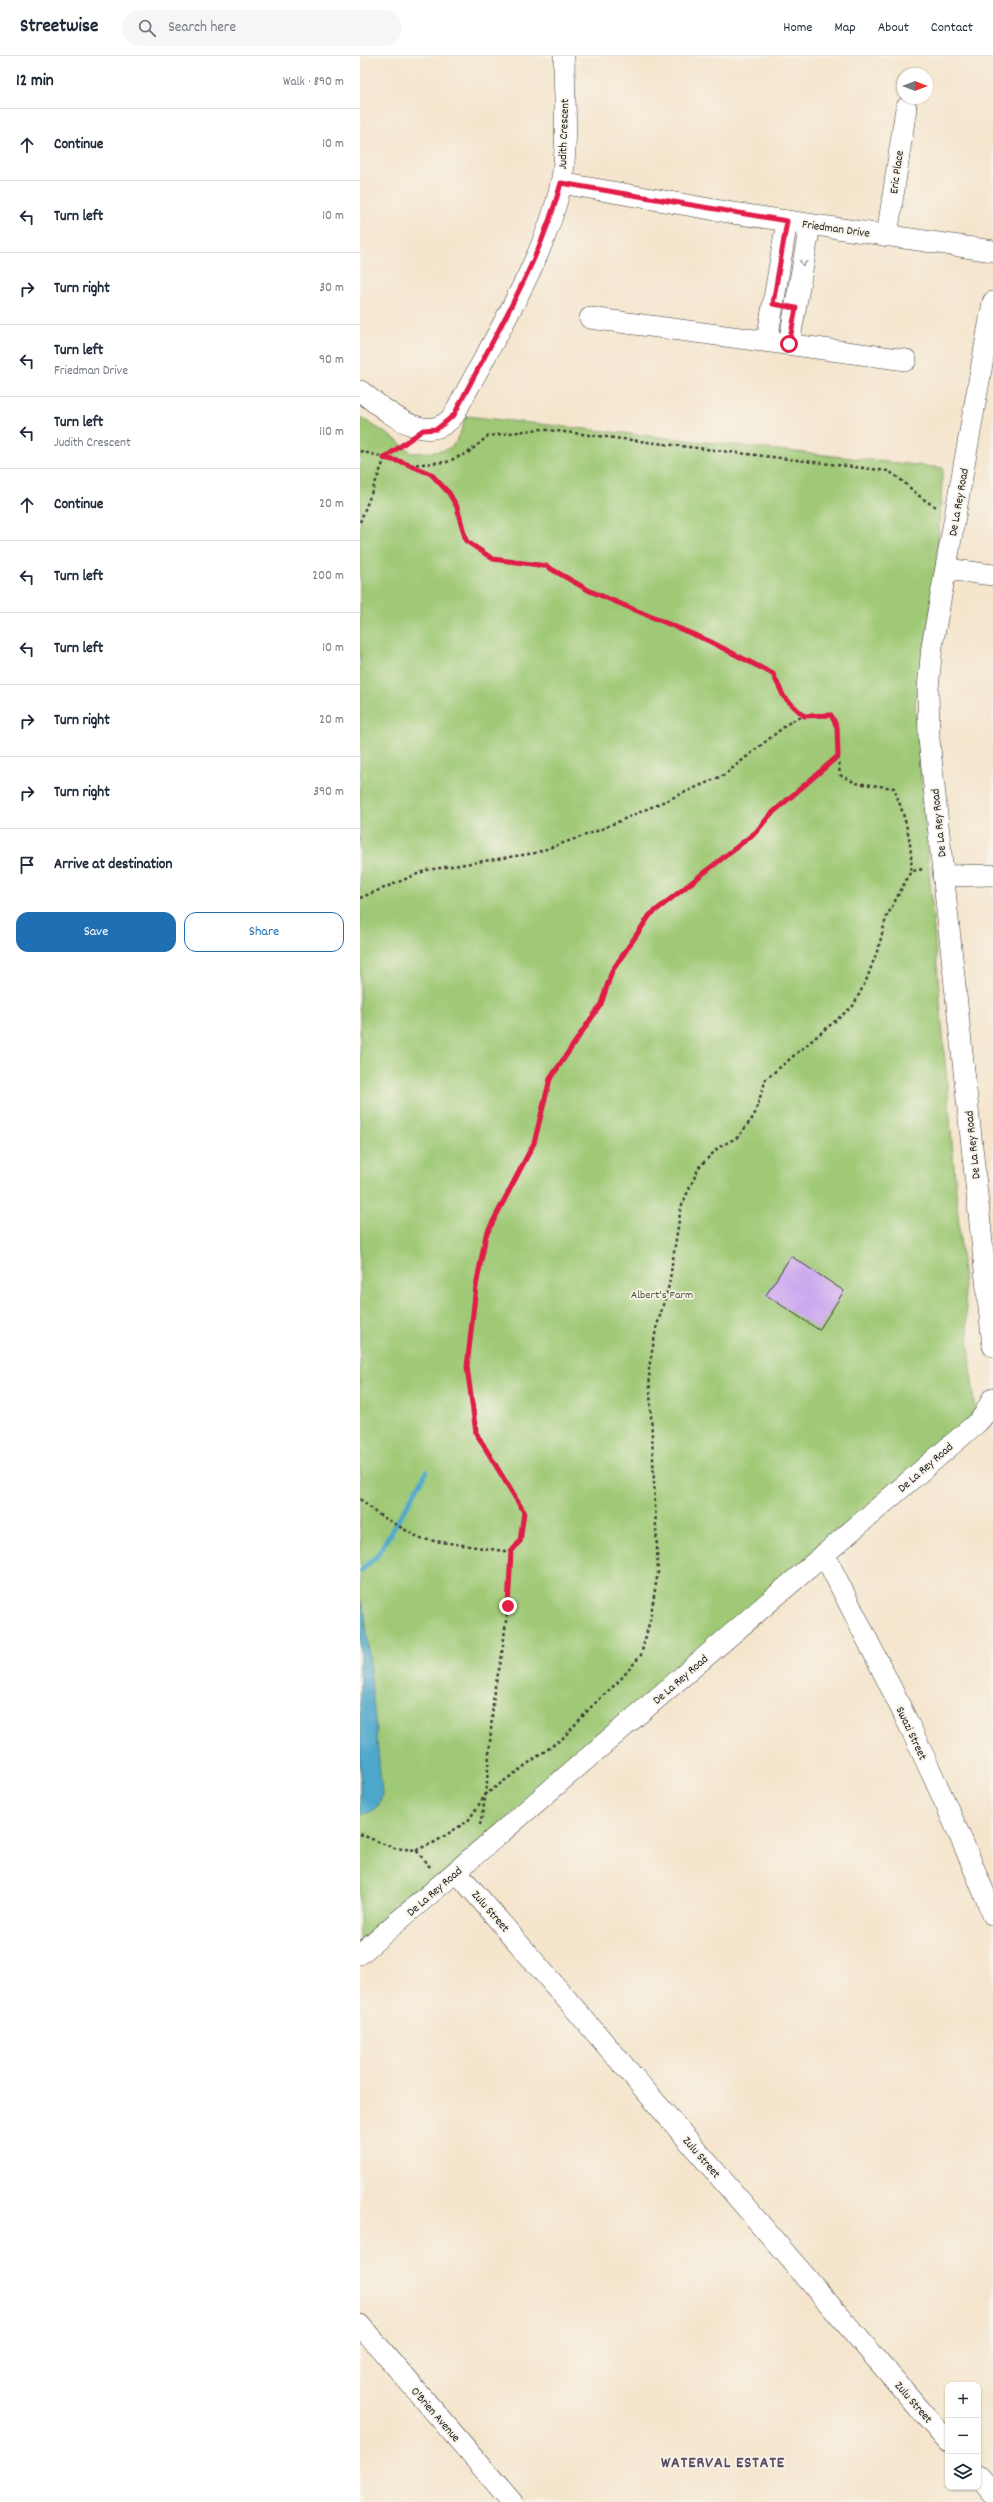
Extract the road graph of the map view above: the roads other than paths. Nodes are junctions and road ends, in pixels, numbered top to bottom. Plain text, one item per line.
1 (564, 56) edge
2 (906, 108) dead end
3 (561, 183) junction
4 (787, 221) junction
5 (810, 225) junction
6 (887, 236) junction
7 (993, 252) edge
8 (993, 302) edge
9 (773, 304) junction
10 (796, 308) junction
11 (590, 318) dead end
12 (767, 341) junction
13 (789, 344) junction
14 (906, 360) dead end
15 (360, 391) edge
16 (946, 569) junction
17 (993, 575) edge
18 (993, 875) edge
19 (943, 876) junction
20 (993, 1346) edge
21 (993, 1398) edge
22 (824, 1554) junction
23 (456, 1872) junction
24 (993, 1915) edge
25 (360, 1954) edge
26 (360, 2325) edge
27 (945, 2439) edge
28 (981, 2480) edge
29 (993, 2494) edge
30 (512, 2502) edge

1 - 3 street, Judith Crescent
2 - 6 street, Eric Place
3 - 4 street, Friedman Drive
3 - 15 street, Judith Crescent
4 - 5 street, Friedman Drive
4 - 9 street
5 - 6 street, Friedman Drive
5 -> 10 street
6 - 7 street, Friedman Drive
8 - 16 street, De La Rey Road
9 - 10 street
9 - 12 street
10 - 13 street
11 - 12 street
12 - 13 street
13 - 14 street
16 - 17 street
16 - 19 street, De La Rey Road
18 - 19 street
19 - 20 street, De La Rey Road
21 - 22 street, De La Rey Road
22 - 23 street, De La Rey Road
22 - 24 street, Swazi Street
23 - 25 street, De La Rey Road
23 - 27 street, Zulu Street
26 - 30 street, O'Brien Avenue
28 - 29 street

